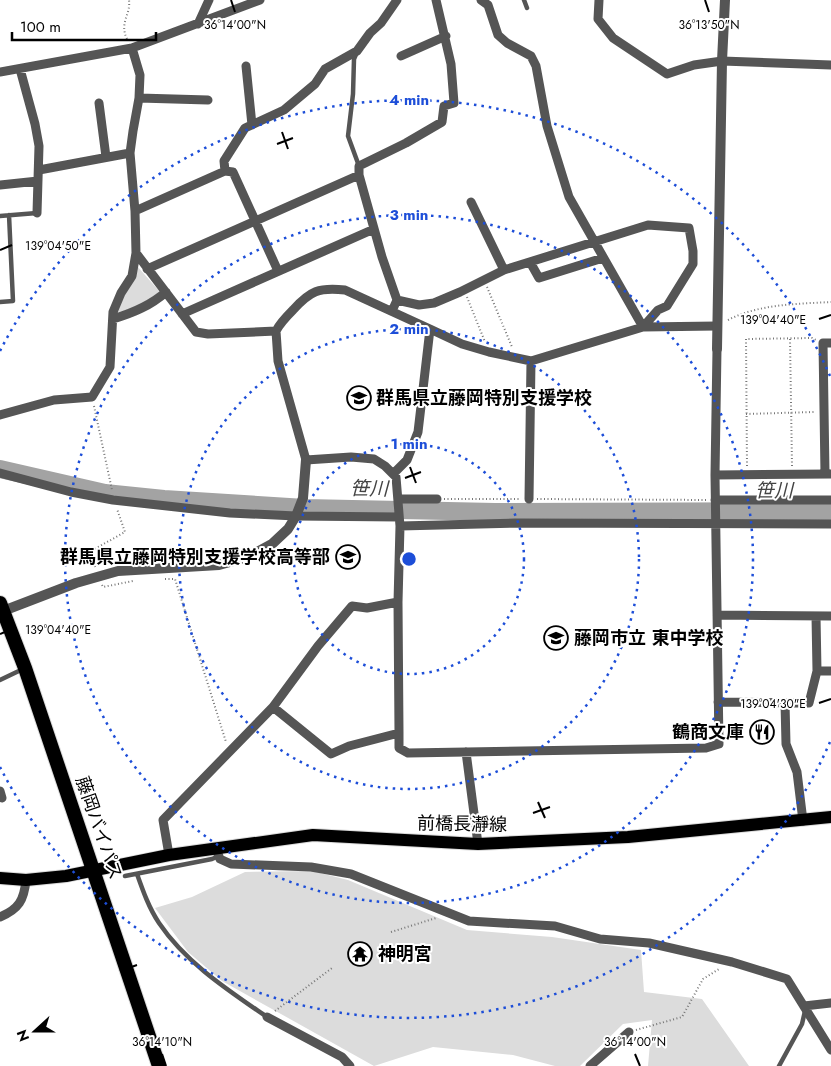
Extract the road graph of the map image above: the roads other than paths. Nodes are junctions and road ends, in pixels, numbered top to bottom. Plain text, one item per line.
1 (209, 0) edge
2 (260, 0) edge
3 (397, 0) edge
4 (436, 0) edge
5 (480, 0) edge
6 (524, 0) edge
7 (598, 0) edge
8 (725, 0) edge
9 (527, 8) dead end
10 (198, 24) junction
11 (446, 36) junction
12 (132, 48) junction
13 (357, 51) junction
14 (401, 56) dead end
15 (722, 61) junction
16 (831, 65) edge
17 (246, 66) dead end
18 (20, 69) junction
19 (0, 72) edge
20 (139, 98) junction
21 (208, 100) dead end
22 (99, 103) dead end
23 (252, 125) junction
24 (130, 153) junction
25 (106, 157) junction
26 (39, 170) junction
27 (359, 170) junction
28 (225, 171) junction
29 (38, 181) junction
30 (0, 185) edge
31 (471, 202) dead end
32 (135, 211) junction
33 (36, 213) joint
34 (9, 215) junction
35 (0, 216) edge
36 (256, 221) junction
37 (374, 230) junction
38 (595, 241) junction
39 (136, 253) junction
40 (603, 258) junction
41 (530, 262) junction
42 (147, 269) junction
43 (504, 270) junction
44 (278, 271) junction
45 (166, 292) junction
46 (398, 300) junction
47 (0, 302) edge
48 (392, 311) junction
49 (182, 314) junction
50 (113, 319) junction
51 (717, 326) junction
52 (643, 327) junction
53 (430, 329) junction
54 (276, 332) junction
55 (827, 343) edge
56 (717, 349) joint
57 (531, 361) junction
58 (0, 415) edge
59 (306, 460) junction
60 (0, 473) edge
61 (393, 474) junction
62 (828, 474) edge
63 (715, 475) junction
64 (399, 499) junction
65 (437, 499) road end
66 (529, 499) road end
67 (831, 500) edge
68 (715, 502) junction
69 (296, 516) junction
70 (715, 520) junction
71 (400, 521) junction
72 (831, 524) edge
73 (398, 602) junction
74 (1, 607) edge
75 (717, 614) junction
76 (816, 616) junction
77 (831, 616) edge
78 (25, 668) junction
79 (817, 671) junction
80 (831, 671) edge
81 (0, 680) edge
82 (718, 702) junction
83 (785, 703) junction
84 (273, 707) junction
85 (399, 733) junction
86 (466, 752) junction
87 (831, 817) edge
88 (803, 821) junction
89 (478, 844) junction
90 (218, 852) junction
91 (169, 855) junction
92 (94, 871) junction
93 (137, 874) junction
94 (125, 876) dead end
95 (0, 878) edge
96 (26, 880) junction
97 (0, 917) edge
98 (831, 1003) edge
99 (805, 1007) junction
100 (267, 1017) joint
101 (629, 1032) road end
102 (831, 1050) edge
103 (159, 1066) edge
104 (350, 1066) edge
105 (590, 1066) edge
106 (779, 1066) edge

1 - 10 street
2 - 10 street
3 - 13 street
4 - 11 street
5 - 38 street
6 - 9 lane
7 - 15 street
8 - 15 street
10 - 12 street
11 - 14 street
11 - 27 street
12 - 18 street
12 - 20 street
13 - 23 street
13 - 27 lane
15 - 16 street
15 - 51 street
17 - 23 street
18 - 19 street
18 - 26 street
20 - 21 street
20 - 24 street
22 - 25 street
23 - 28 street
24 - 25 street
24 - 32 street
25 - 26 street
26 - 29 street
27 - 36 street
27 - 37 street
28 - 32 street
28 - 36 street
29 - 30 street
29 - 33 street
31 - 43 street
32 - 39 street
33 - 34 lane
34 - 35 lane
34 - 47 lane
36 - 42 street
36 - 44 street
37 - 44 street
37 - 46 street
38 - 40 street
38 - 41 street
38 - 52 street
39 - 42 street
39 - 50 street
40 - 41 street
40 - 52 street
41 - 43 street
42 - 45 street
43 - 46 street
44 - 49 street
45 - 49 street
45 - 50 street
46 - 48 street
48 - 53 street
48 - 54 street
49 - 54 street
50 - 58 street
51 - 52 street
51 - 56 street
52 - 57 street
53 - 57 street
53 - 61 street
54 - 59 street
55 - 62 street
56 - 63 street
57 - 66 street
59 - 61 street
59 - 69 street
60 - 69 street
61 - 64 street
62 - 63 street
63 - 68 street
64 - 65 street
64 - 71 street
67 - 68 street
68 - 70 street
69 - 71 street
69 - 74 street
70 - 71 street
70 - 72 street
70 - 75 street
71 - 73 street
73 - 84 street
73 - 85 street
74 - 78 highway, 藤岡バイパス
75 - 76 street
75 - 82 street
76 - 77 street
76 - 79 street
78 - 81 lane
78 - 92 highway, 藤岡バイパス
79 - 80 street
79 - 83 street
82 - 83 street
82 - 86 street
83 - 88 street
84 - 85 street
84 - 91 street
85 - 86 street
86 - 89 street
87 - 88 main road, 前橋長瀞線
88 - 89 main road, 前橋長瀞線
89 - 90 main road, 前橋長瀞線
90 - 91 main road, 前橋長瀞線
90 - 93 lane
90 - 99 street
91 - 92 main road, 前橋長瀞線
92 - 96 main road, 前橋長瀞線
92 - 103 highway, 藤岡バイパス
93 - 94 lane
93 - 100 lane
95 - 96 main road, 前橋長瀞線
96 - 97 street
98 - 99 street
99 - 102 street
99 - 106 lane
100 - 104 street
101 - 105 street

